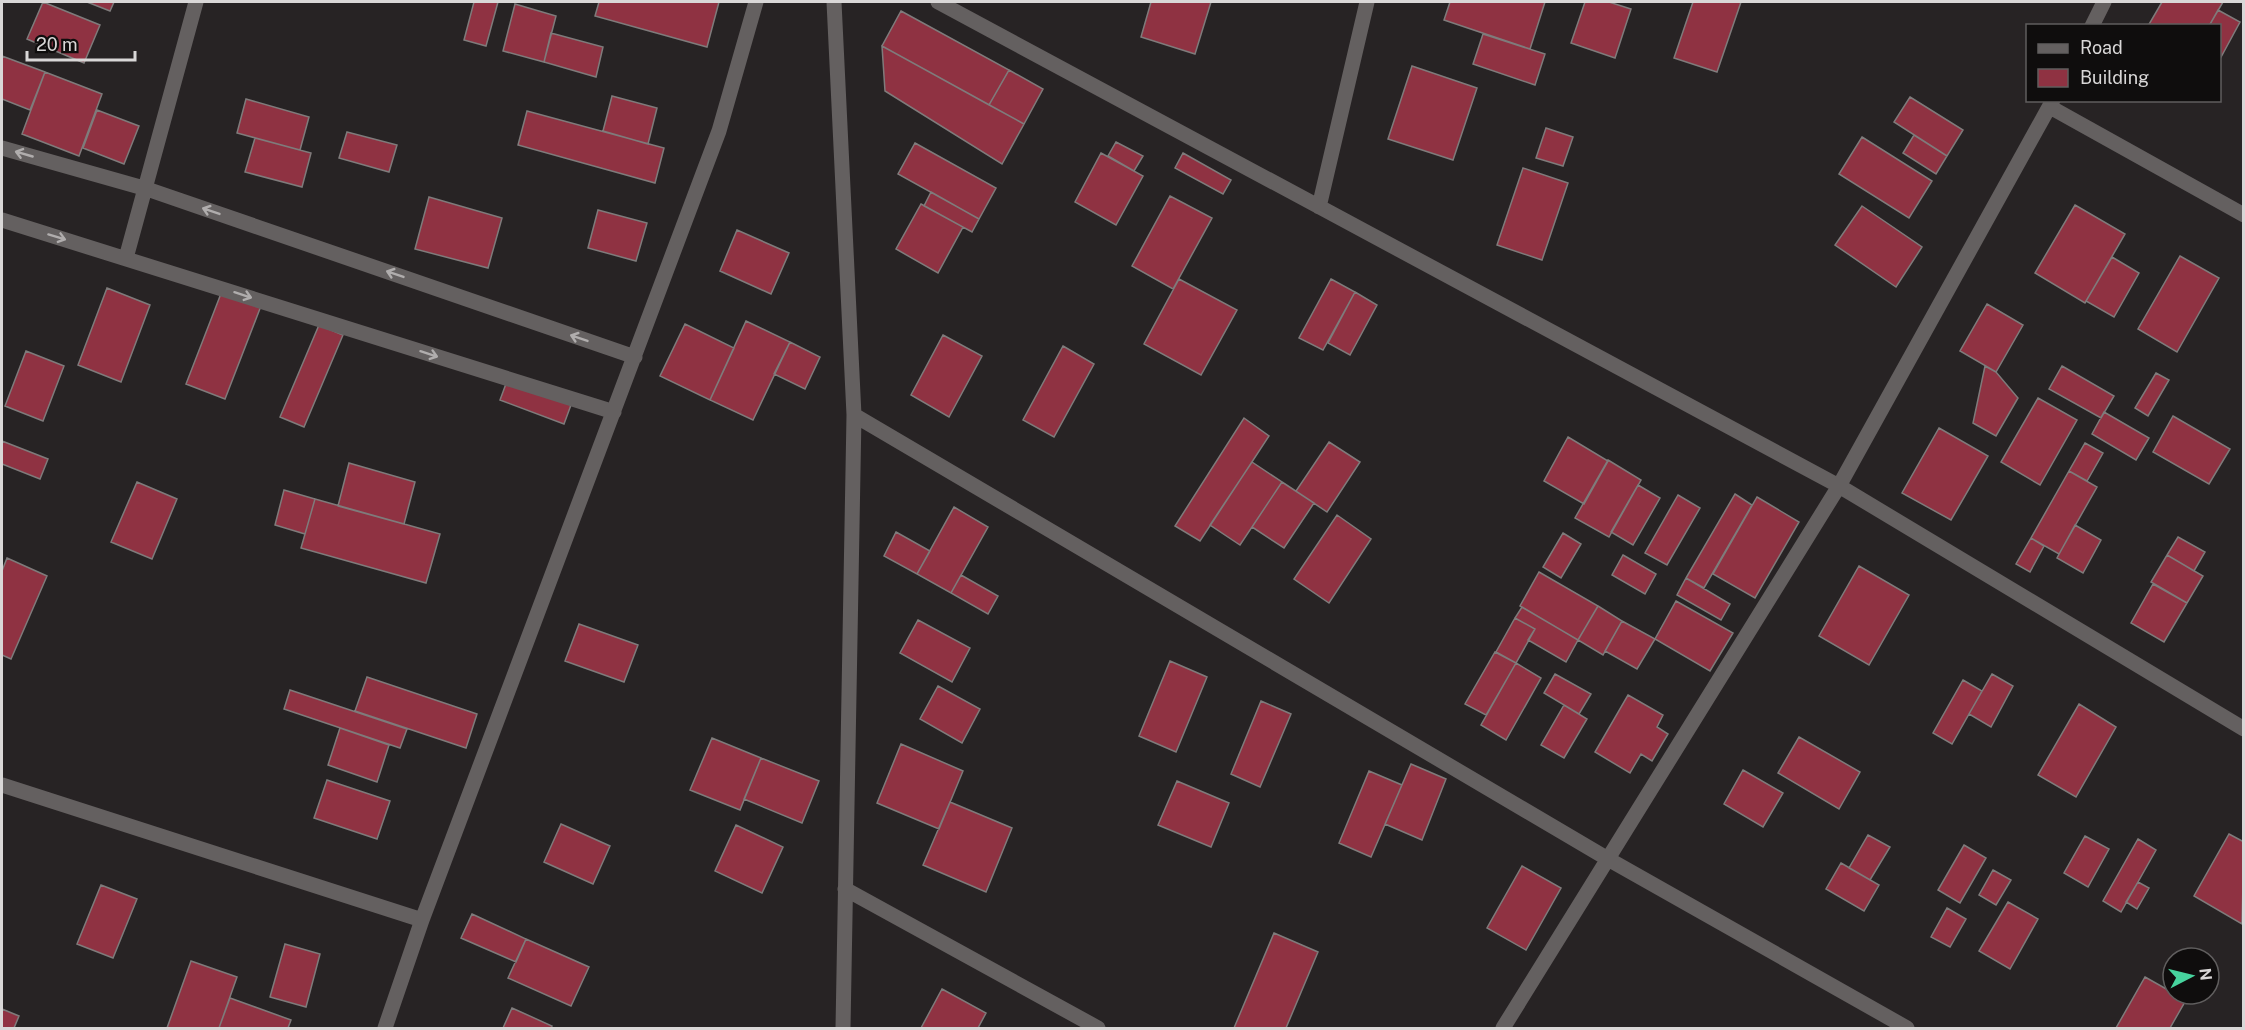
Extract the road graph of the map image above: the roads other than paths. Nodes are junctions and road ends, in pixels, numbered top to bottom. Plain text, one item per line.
1 (196, 2) edge
2 (756, 2) edge
3 (834, 2) edge
4 (938, 2) edge
5 (1367, 2) edge
6 (2104, 2) edge
7 (2093, 24) edge
8 (2051, 104) edge
9 (2, 148) edge
10 (147, 189) junction
11 (1319, 207) junction
12 (2244, 215) edge
13 (2, 220) edge
14 (126, 258) junction
15 (635, 357) junction
16 (614, 412) junction
17 (854, 414) junction
18 (1839, 486) junction
19 (2244, 729) edge
20 (2, 785) edge
21 (1608, 859) junction
22 (845, 889) junction
23 (422, 920) junction
24 (385, 1029) edge
25 (843, 1029) edge
26 (1098, 1029) edge
27 (1503, 1029) edge
28 (1906, 1029) edge

1 - 10 street
2 - 15 street
3 - 17 street
4 - 11 street
5 - 11 street
6 - 7 street
8 - 12 street
8 - 18 street
10 -> 9 street
10 - 14 street
15 -> 10 street
11 - 18 street
13 -> 14 street
14 -> 16 street
15 - 16 street
16 - 23 street
17 - 21 street
17 - 22 street
18 - 19 street
18 - 21 street
20 - 23 street
21 - 27 street
21 - 28 street
22 - 25 street
22 - 26 street
23 - 24 street

